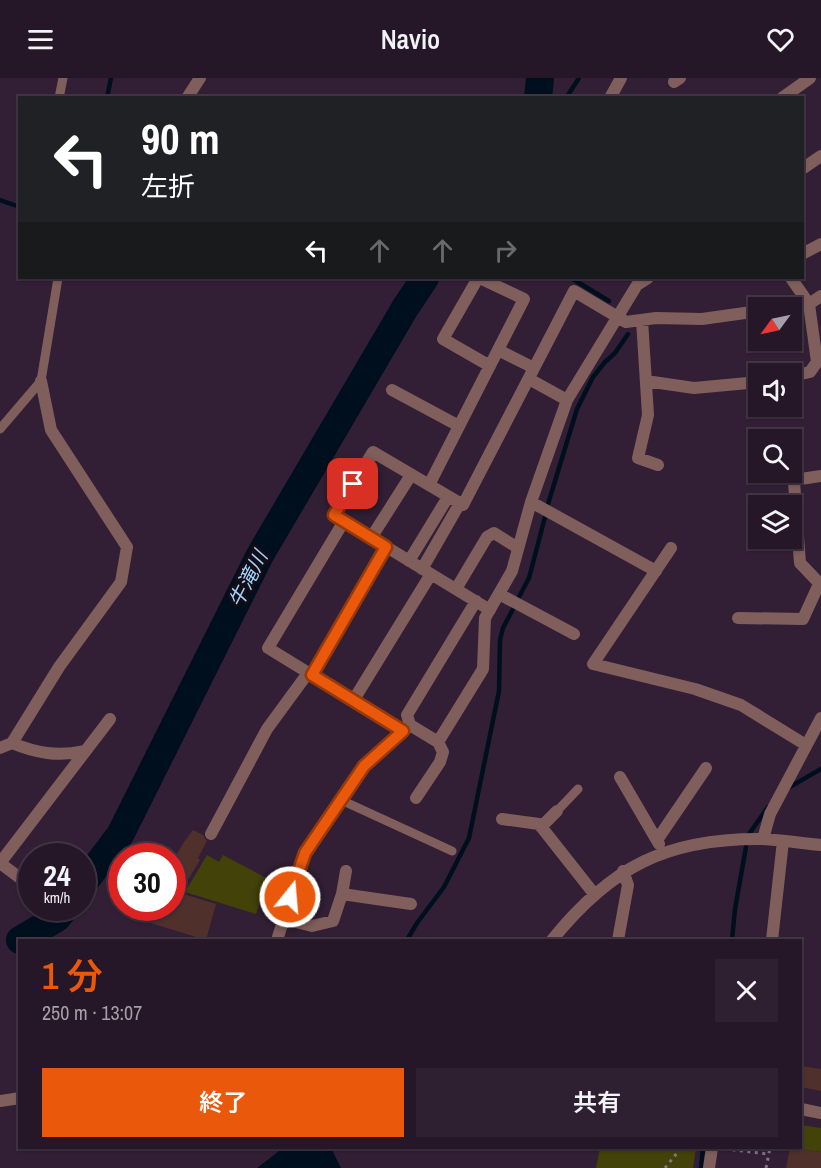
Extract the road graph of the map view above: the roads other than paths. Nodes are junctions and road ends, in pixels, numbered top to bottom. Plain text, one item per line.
1 (63, 78) edge
2 (200, 78) edge
3 (621, 78) edge
4 (810, 78) edge
5 (59, 96) edge
6 (188, 96) edge
7 (611, 96) edge
8 (785, 96) edge
9 (821, 156) edge
10 (804, 168) edge
11 (821, 244) edge
12 (804, 254) edge
13 (58, 279) edge
14 (478, 279) edge
15 (481, 279) edge
16 (792, 279) edge
17 (633, 281) edge
18 (821, 296) edge
19 (809, 304) junction
20 (802, 305) edge
21 (748, 313) edge
22 (618, 319) junction
23 (642, 320) junction
24 (498, 350) junction
25 (818, 353) edge
26 (490, 366) junction
27 (531, 374) junction
28 (802, 374) edge
29 (41, 381) junction
30 (646, 381) junction
31 (748, 383) edge
32 (392, 390) dead end
33 (567, 400) junction
34 (459, 426) junction
35 (0, 429) edge
36 (658, 465) dead end
37 (411, 475) junction
38 (821, 476) edge
39 (802, 479) edge
40 (794, 483) edge
41 (429, 485) junction
42 (448, 496) junction
43 (531, 502) junction
44 (460, 503) junction
45 (344, 521) junction
46 (371, 538) junction
47 (386, 547) junction
48 (518, 548) junction
49 (671, 548) dead end
50 (410, 561) junction
51 (426, 571) junction
52 (656, 571) junction
53 (820, 584) edge
54 (456, 589) junction
55 (499, 594) junction
56 (476, 601) junction
57 (490, 610) junction
58 (738, 618) dead end
59 (574, 634) dead end
60 (310, 674) junction
61 (353, 701) junction
62 (821, 718) edge
63 (110, 719) dead end
64 (407, 728) junction
65 (438, 742) junction
66 (806, 745) junction
67 (6, 746) edge
68 (84, 751) junction
69 (706, 768) dead end
70 (620, 777) dead end
71 (578, 789) dead end
72 (416, 798) dead end
73 (341, 800) junction
74 (557, 811) joint
75 (502, 819) dead end
76 (541, 827) junction
77 (211, 834) dead end
78 (763, 839) junction
79 (657, 840) junction
80 (783, 841) junction
81 (821, 845) edge
82 (452, 851) dead end
83 (664, 852) junction
84 (0, 863) edge
85 (346, 871) dead end
86 (623, 871) junction
87 (18, 876) edge
88 (342, 894) junction
89 (595, 895) junction
90 (411, 903) dead end
91 (284, 919) junction
92 (277, 939) edge
93 (553, 939) edge
94 (618, 939) edge
95 (772, 939) edge
96 (18, 1098) edge
97 (0, 1101) edge
98 (802, 1109) edge
99 (821, 1113) edge
100 (716, 1149) edge
101 (709, 1168) edge

1 - 5 lane
2 - 6 street
3 - 7 street
4 - 8 street
9 - 10 street
11 - 12 street
13 - 29 lane
14 - 26 street
15 - 24 street
16 - 19 street
17 - 22 street
18 - 19 street
19 - 20 street
19 - 25 street
21 - 23 street
22 - 23 street
22 - 27 street
22 - 33 street
23 - 30 street
24 - 26 street
24 - 27 street
25 - 28 street
26 - 34 street
27 - 33 street
27 - 44 street
29 - 35 lane
29 - 67 street
30 - 31 street
30 - 36 street
32 - 34 street
33 - 43 street
34 - 41 street
37 - 41 street
37 - 45 street
37 - 46 street
38 - 39 street
40 - 53 street
41 - 42 street
42 - 44 street
42 - 50 street
43 - 48 street
43 - 52 street
44 - 51 street
45 - 46 street
45 - 60 street
46 - 47 street
47 - 50 street
47 - 60 street
48 - 54 street
48 - 55 street
49 - 52 street
50 - 51 street
51 - 54 street
51 - 61 street
52 - 66 street
53 - 58 street
54 - 56 street
55 - 57 street
55 - 59 street
56 - 57 street
56 - 64 street
57 - 65 street
60 - 61 street
60 - 77 street
61 - 64 street
62 - 66 street
63 - 68 street
64 - 65 street
64 - 73 street
65 - 72 street
66 - 78 street
67 - 68 street
68 - 84 street
69 - 79 street
70 - 79 street
71 - 74 lane
73 - 82 lane
73 - 91 street
74 - 76 street
75 - 76 street
76 - 89 street
78 - 80 street
78 - 83 street
79 - 83 street
80 - 81 street
80 - 95 street
83 - 86 street
84 - 87 street
85 - 88 street
86 - 89 street
86 - 94 street
88 - 90 street
88 - 91 street
89 - 93 street
91 - 92 street
96 - 97 street
98 - 99 street
100 - 101 street

